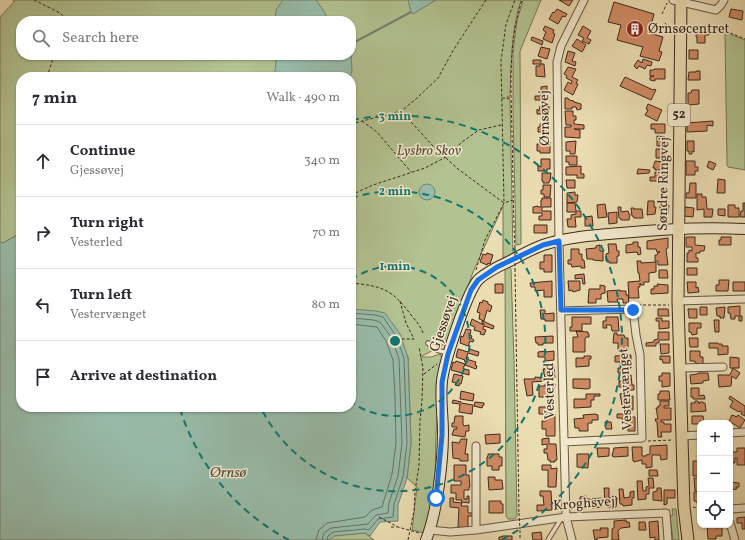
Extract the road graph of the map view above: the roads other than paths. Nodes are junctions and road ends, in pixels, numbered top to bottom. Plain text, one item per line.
1 (584, 0) edge
2 (724, 0) edge
3 (678, 1) edge
4 (678, 228) junction
5 (745, 229) edge
6 (559, 241) junction
7 (745, 299) edge
8 (678, 301) junction
9 (561, 310) junction
10 (428, 343) dead end
11 (448, 357) junction
12 (723, 367) dead end
13 (680, 368) junction
14 (745, 432) edge
15 (733, 433) edge
16 (697, 435) edge
17 (682, 436) junction
18 (564, 442) junction
19 (476, 446) dead end
20 (745, 508) edge
21 (733, 509) edge
22 (564, 517) junction
23 (731, 528) edge
24 (430, 530) junction
25 (476, 530) junction
26 (426, 540) edge
27 (548, 540) edge
28 (572, 540) edge
29 (668, 540) edge
30 (688, 540) edge
31 (735, 540) edge

1 - 6 street, Ørnsøvej
2 - 3 street
3 - 4 main road, Søndre Ringvej / 52
4 - 5 street, Gjessøvej
4 - 6 street, Gjessøvej
4 - 8 main road, Søndre Ringvej / 52
6 - 9 street, Vesterled
6 - 11 street, Gjessøvej
7 - 8 street
8 - 13 main road, Søndre Ringvej / 52
9 - 18 street, Vesterled
9 - 18 street, Vestervænget
10 - 11 lane
11 - 24 street, Gjessøvej
12 - 13 street
13 - 17 main road, Søndre Ringvej / 52
14 - 15 street
16 - 17 street
17 - 30 main road, Søndre Ringvej / 52
18 - 22 street, Vesterled
19 - 25 street
20 - 21 street
22 - 25 street, Kroghsvej
22 - 27 lane
22 - 28 street, Vesterled
22 - 29 street, Kroghsvej
23 - 31 street
24 - 25 street, Kroghsvej
24 - 26 street, Gjessøvej

